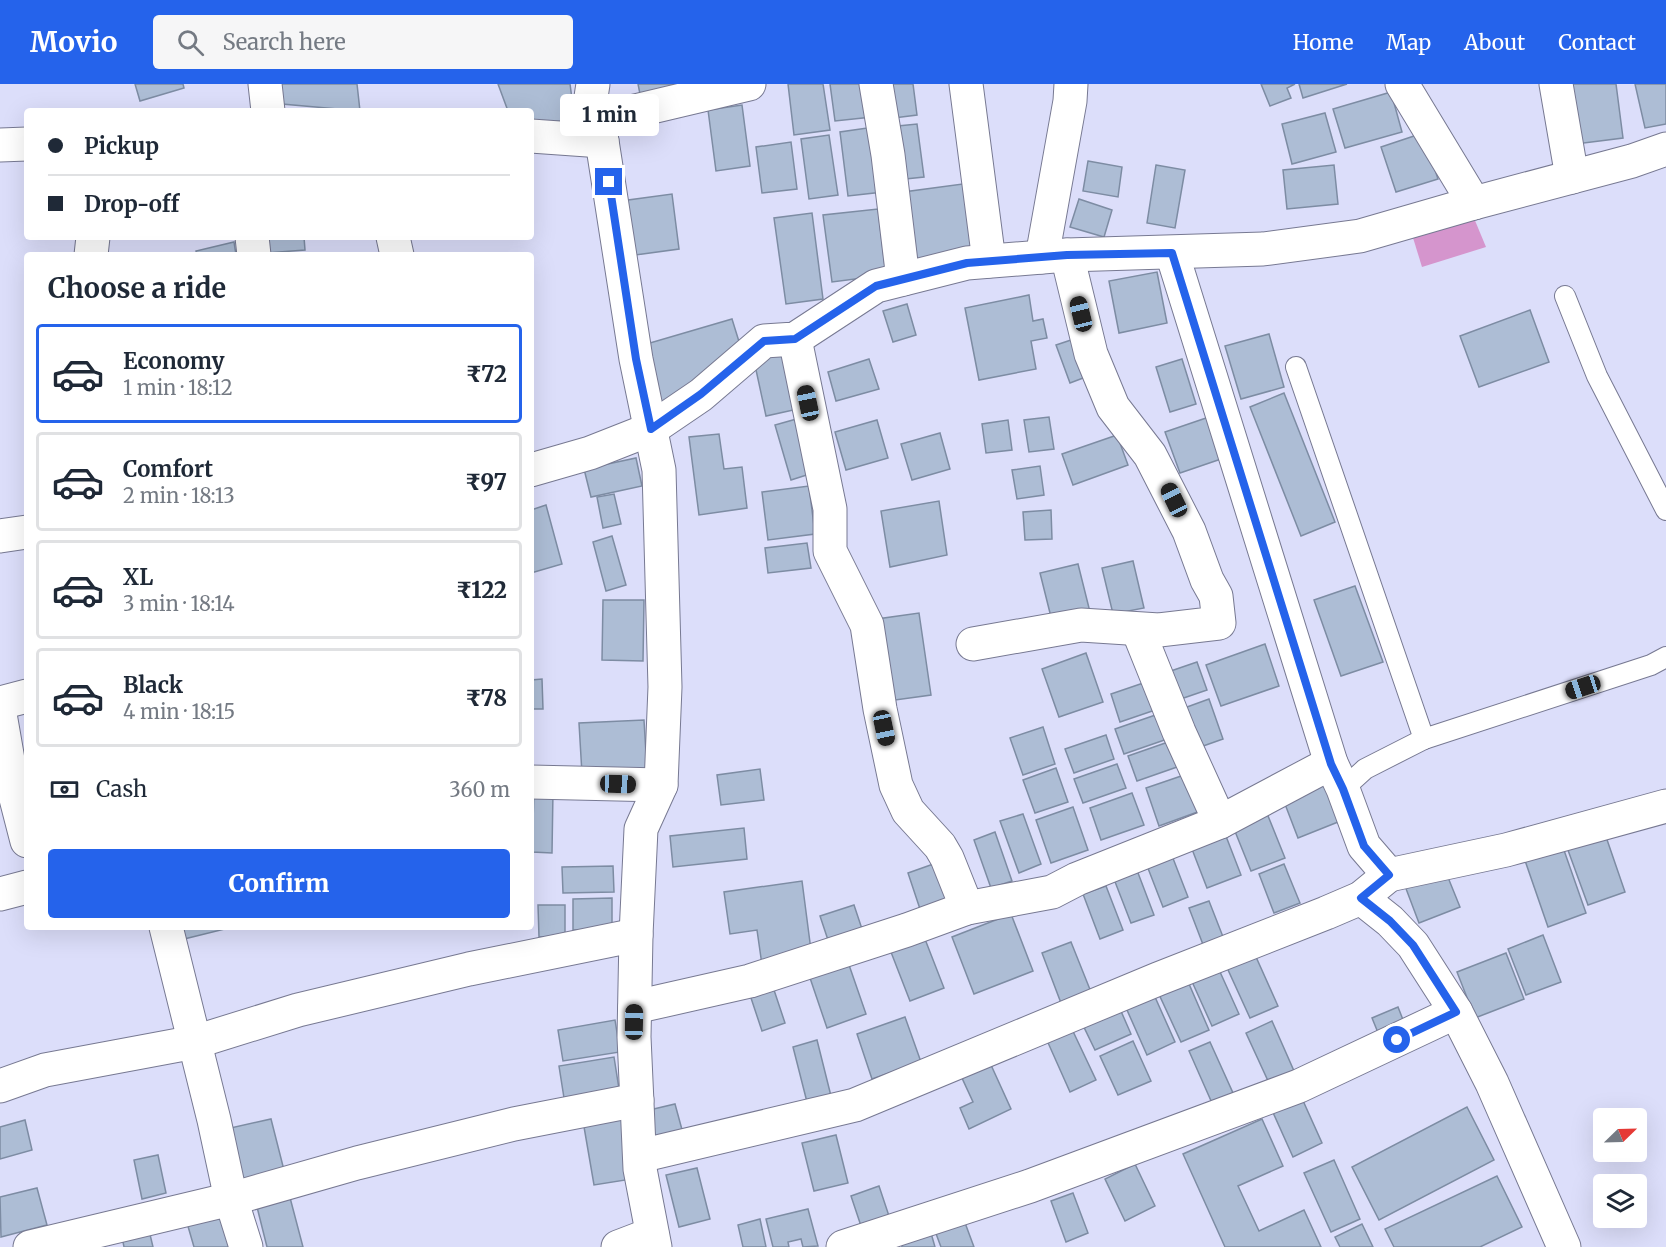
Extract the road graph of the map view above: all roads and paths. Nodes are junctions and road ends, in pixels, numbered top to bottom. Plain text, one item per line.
1 (266, 84) edge
2 (593, 84) edge
3 (748, 84) edge
4 (876, 84) edge
5 (966, 84) edge
6 (1071, 84) edge
7 (1402, 84) edge
8 (1557, 84) edge
9 (268, 108) edge
10 (600, 130) junction
11 (534, 136) edge
12 (24, 144) edge
13 (0, 145) edge
14 (1666, 149) edge
15 (1572, 177) junction
16 (1474, 203) junction
17 (1172, 253) junction
18 (1055, 256) junction
19 (989, 261) junction
20 (903, 279) junction
21 (1564, 296) dead end
22 (795, 339) junction
23 (1296, 367) dead end
24 (651, 429) junction
25 (534, 469) edge
26 (1666, 510) edge
27 (24, 532) edge
28 (0, 536) edge
29 (1138, 630) junction
30 (973, 644) dead end
31 (1666, 657) edge
32 (24, 697) edge
33 (0, 703) edge
34 (0, 714) edge
35 (1424, 739) junction
36 (1337, 776) junction
37 (534, 782) edge
38 (661, 785) junction
39 (1666, 806) edge
40 (1220, 822) junction
41 (24, 829) edge
42 (1389, 875) junction
43 (24, 888) edge
44 (0, 894) edge
45 (1361, 898) junction
46 (967, 908) junction
47 (167, 930) edge
48 (636, 935) junction
49 (635, 1007) junction
50 (1456, 1012) junction
51 (195, 1042) junction
52 (0, 1086) edge
53 (637, 1100) junction
54 (640, 1156) junction
55 (231, 1199) junction
56 (653, 1241) edge
57 (30, 1247) edge
58 (246, 1247) edge
59 (618, 1247) edge
60 (843, 1247) edge
61 (1564, 1247) edge

1 - 9 street
2 - 10 street
3 - 10 street
4 - 20 street
5 - 19 street
6 - 18 street
7 - 16 street
8 - 15 street
10 - 11 street
10 - 24 street
12 - 13 street
14 - 15 street
15 - 16 street
16 - 17 street
17 - 18 street
17 - 36 street
18 - 19 street
18 - 29 street
19 - 20 street
20 - 22 street
21 - 26 lane
22 - 24 street
22 - 46 street
23 - 35 lane
24 - 25 street
24 - 38 street
27 - 28 street
29 - 30 street
29 - 40 street
31 - 35 lane
32 - 33 street
34 - 41 street
35 - 36 lane
36 - 40 street
36 - 42 street
37 - 38 street
38 - 48 street
39 - 42 street
40 - 46 street
42 - 45 street
43 - 44 street
45 - 50 street
45 - 54 street
46 - 49 street
47 - 51 street
48 - 49 street
48 - 51 street
49 - 53 street
50 - 60 street
50 - 61 street
51 - 52 street
51 - 55 street
53 - 54 street
53 - 55 street
54 - 56 street
55 - 57 street
55 - 58 street
56 - 59 street

